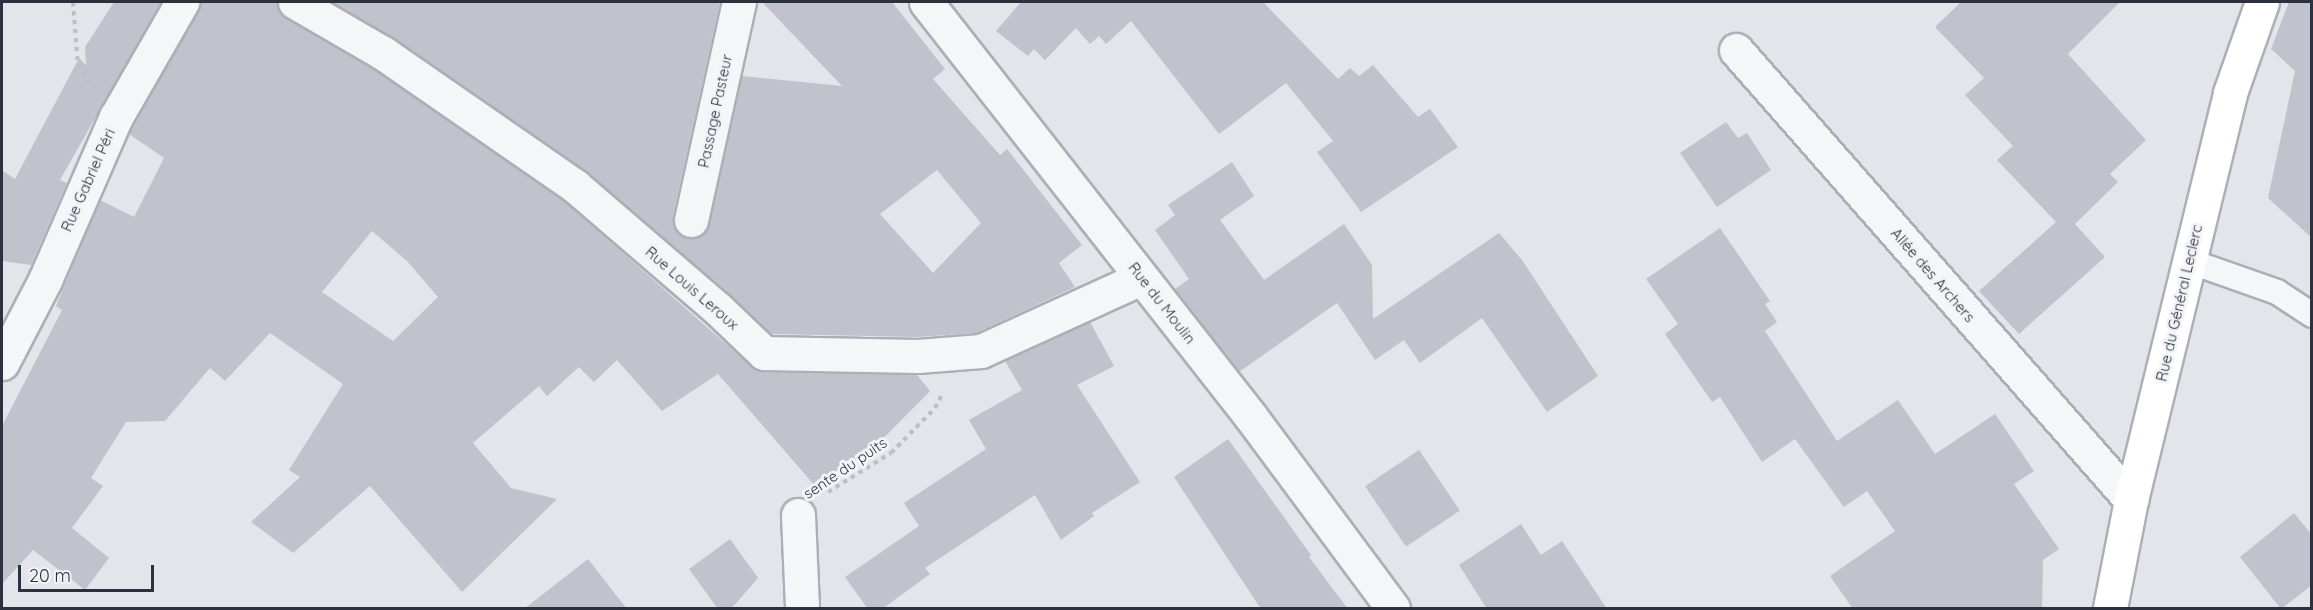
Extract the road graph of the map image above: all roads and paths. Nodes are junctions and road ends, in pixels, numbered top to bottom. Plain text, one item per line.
1 (74, 2) edge
2 (182, 2) edge
3 (295, 2) edge
4 (739, 2) edge
5 (926, 2) edge
6 (2262, 2) edge
7 (1736, 50) dead end
8 (116, 117) junction
9 (691, 220) dead end
10 (2189, 261) junction
11 (1141, 278) junction
12 (2312, 315) edge
13 (964, 352) junction
14 (2, 363) edge
15 (2131, 500) junction
16 (798, 514) joint
17 (802, 609) edge
18 (1393, 609) edge
19 (2110, 609) edge

1 - 8 path
2 - 8 street, Rue Gabriel Péri
3 - 13 street, Rue Louis Leroux
4 - 9 street, Passage Pasteur
5 - 11 street, Rue du Moulin
6 - 10 street, Rue du Général Leclerc
7 - 15 street, Allée des Archers
8 - 14 street, Rue Gabriel Péri
10 - 12 lane
10 - 15 street, Rue du Général Leclerc
11 - 13 street, Rue Louis Leroux
11 - 18 street, Rue du Moulin
13 - 16 path, sente du puits
15 - 19 street, Rue du Général Leclerc
16 - 17 street

